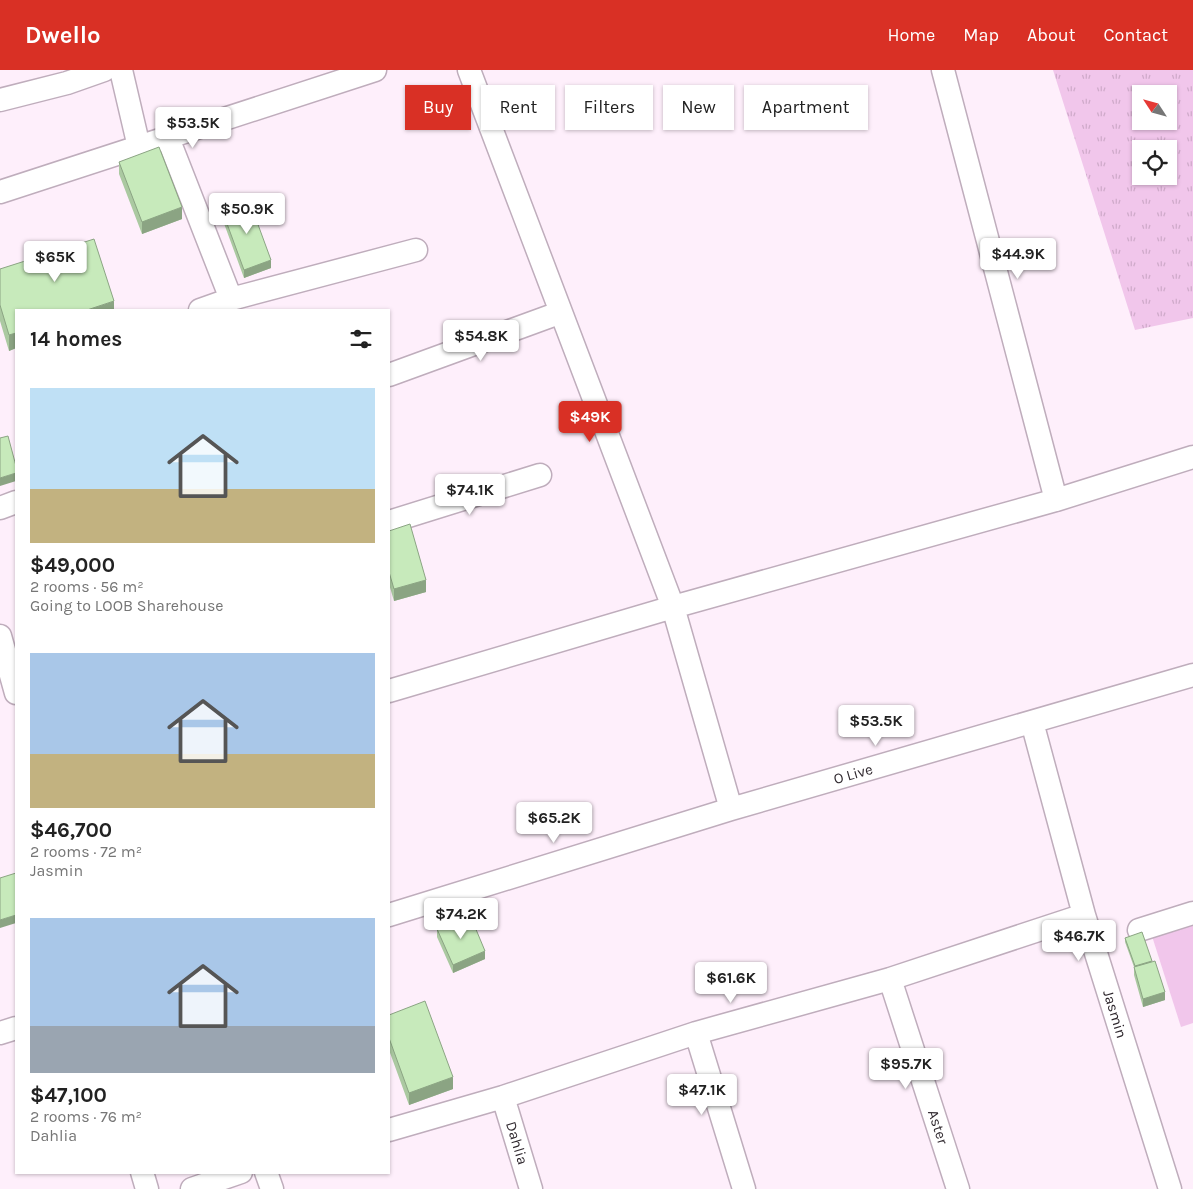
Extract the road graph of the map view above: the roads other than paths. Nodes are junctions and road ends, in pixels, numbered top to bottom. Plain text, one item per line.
1 (104, 70) edge
2 (121, 70) edge
3 (375, 70) edge
4 (469, 70) edge
5 (943, 70) edge
6 (0, 100) edge
7 (168, 138) junction
8 (139, 147) junction
9 (0, 192) edge
10 (416, 250) dead end
11 (231, 299) junction
12 (203, 309) edge
13 (560, 313) junction
14 (390, 375) edge
15 (1193, 457) edge
16 (540, 475) dead end
17 (1056, 500) junction
18 (15, 502) edge
19 (0, 508) edge
20 (390, 522) edge
21 (673, 607) junction
22 (0, 636) edge
23 (1193, 675) edge
24 (15, 689) edge
25 (390, 690) edge
26 (1032, 722) junction
27 (731, 809) junction
28 (1193, 913) edge
29 (390, 915) edge
30 (1084, 915) junction
31 (1139, 930) dead end
32 (890, 979) junction
33 (15, 1028) edge
34 (0, 1033) edge
35 (696, 1033) junction
36 (503, 1098) junction
37 (390, 1130) edge
38 (143, 1174) edge
39 (235, 1174) edge
40 (267, 1174) edge
41 (147, 1189) edge
42 (192, 1189) edge
43 (272, 1189) edge
44 (531, 1189) edge
45 (744, 1189) edge
46 (958, 1189) edge
47 (1170, 1189) edge

1 - 6 street
2 - 8 street
3 - 7 street
4 - 13 street
5 - 17 street
7 - 8 street
7 - 11 street
8 - 9 street
10 - 11 street
11 - 12 street
13 - 14 street
13 - 21 street
15 - 17 street
16 - 20 street
17 - 21 street
18 - 19 street
21 - 25 street
21 - 27 street
22 - 24 street
23 - 26 street, O Live
26 - 27 street, O Live
26 - 30 street, Jasmin
27 - 29 street, O Live
28 - 31 street
30 - 32 street
30 - 47 street, Jasmin
32 - 35 street
32 - 46 street, Aster
33 - 34 street
35 - 36 street
35 - 45 street
36 - 37 street
36 - 44 street, Dahlia
38 - 41 street
39 - 42 street
40 - 43 street

